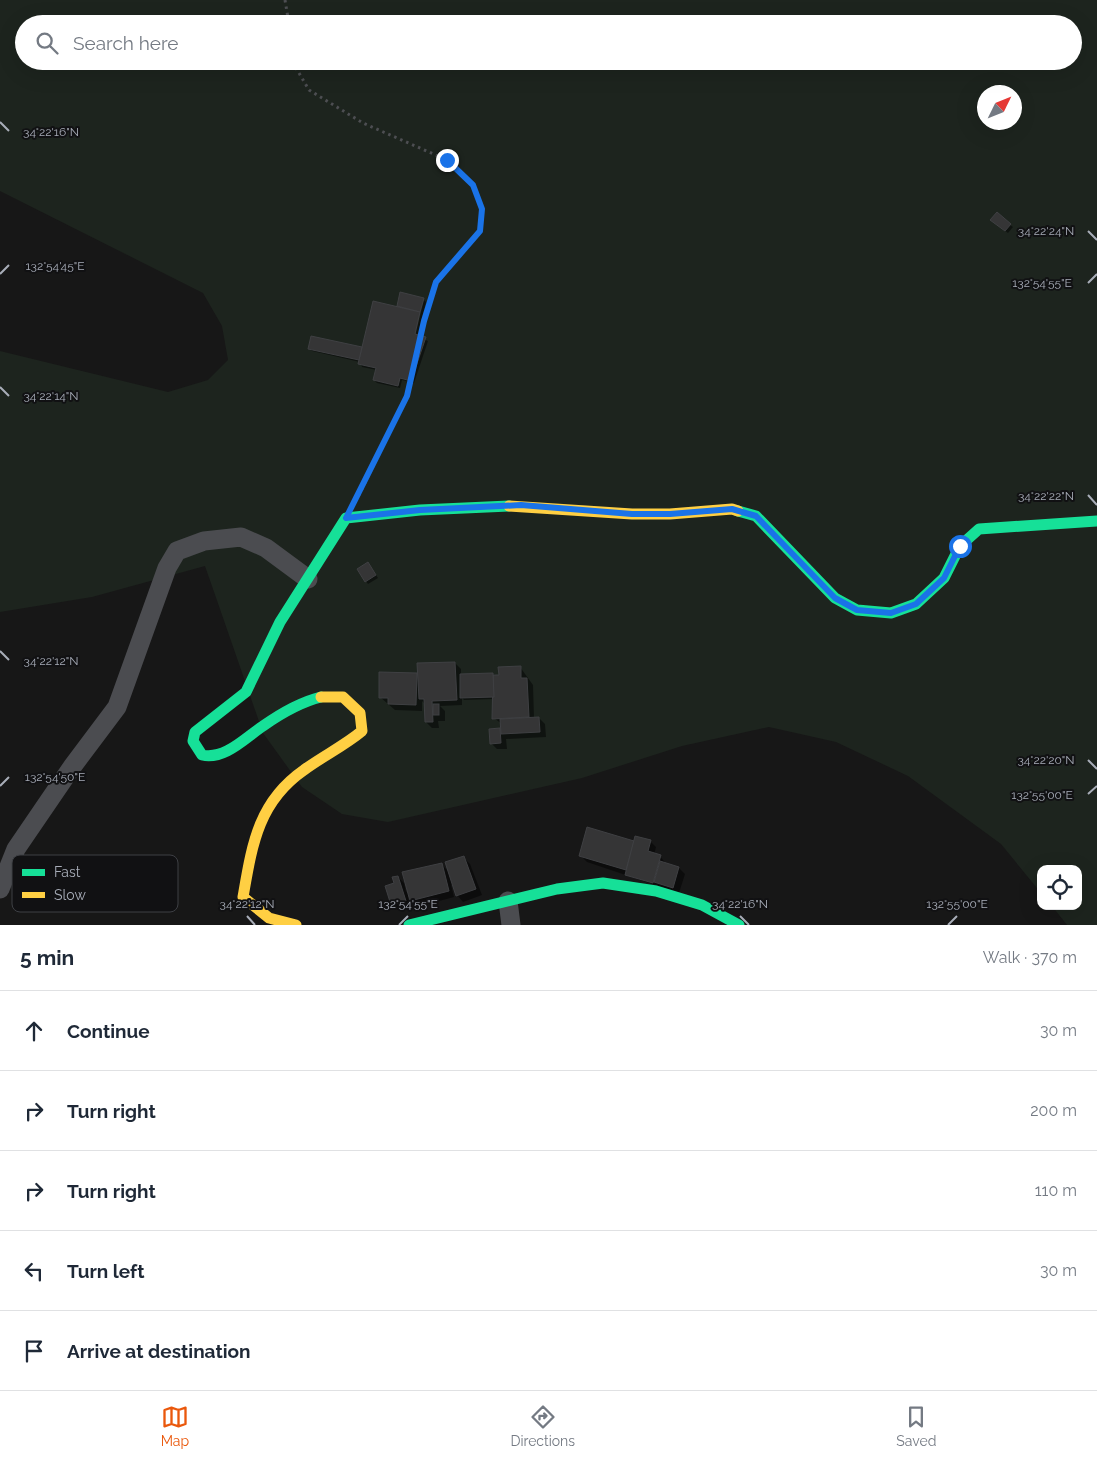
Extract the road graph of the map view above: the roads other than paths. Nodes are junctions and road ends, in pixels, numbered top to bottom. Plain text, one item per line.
1 (1097, 521) edge
2 (308, 580) junction
3 (14, 855) edge
4 (12, 859) edge
5 (0, 889) edge
6 (508, 901) junction
7 (296, 925) edge
8 (409, 925) edge
9 (511, 925) edge
10 (739, 925) edge

1 - 2 street
2 - 3 street
2 - 7 street
4 - 5 street
6 - 8 street
6 - 9 street
6 - 10 street

